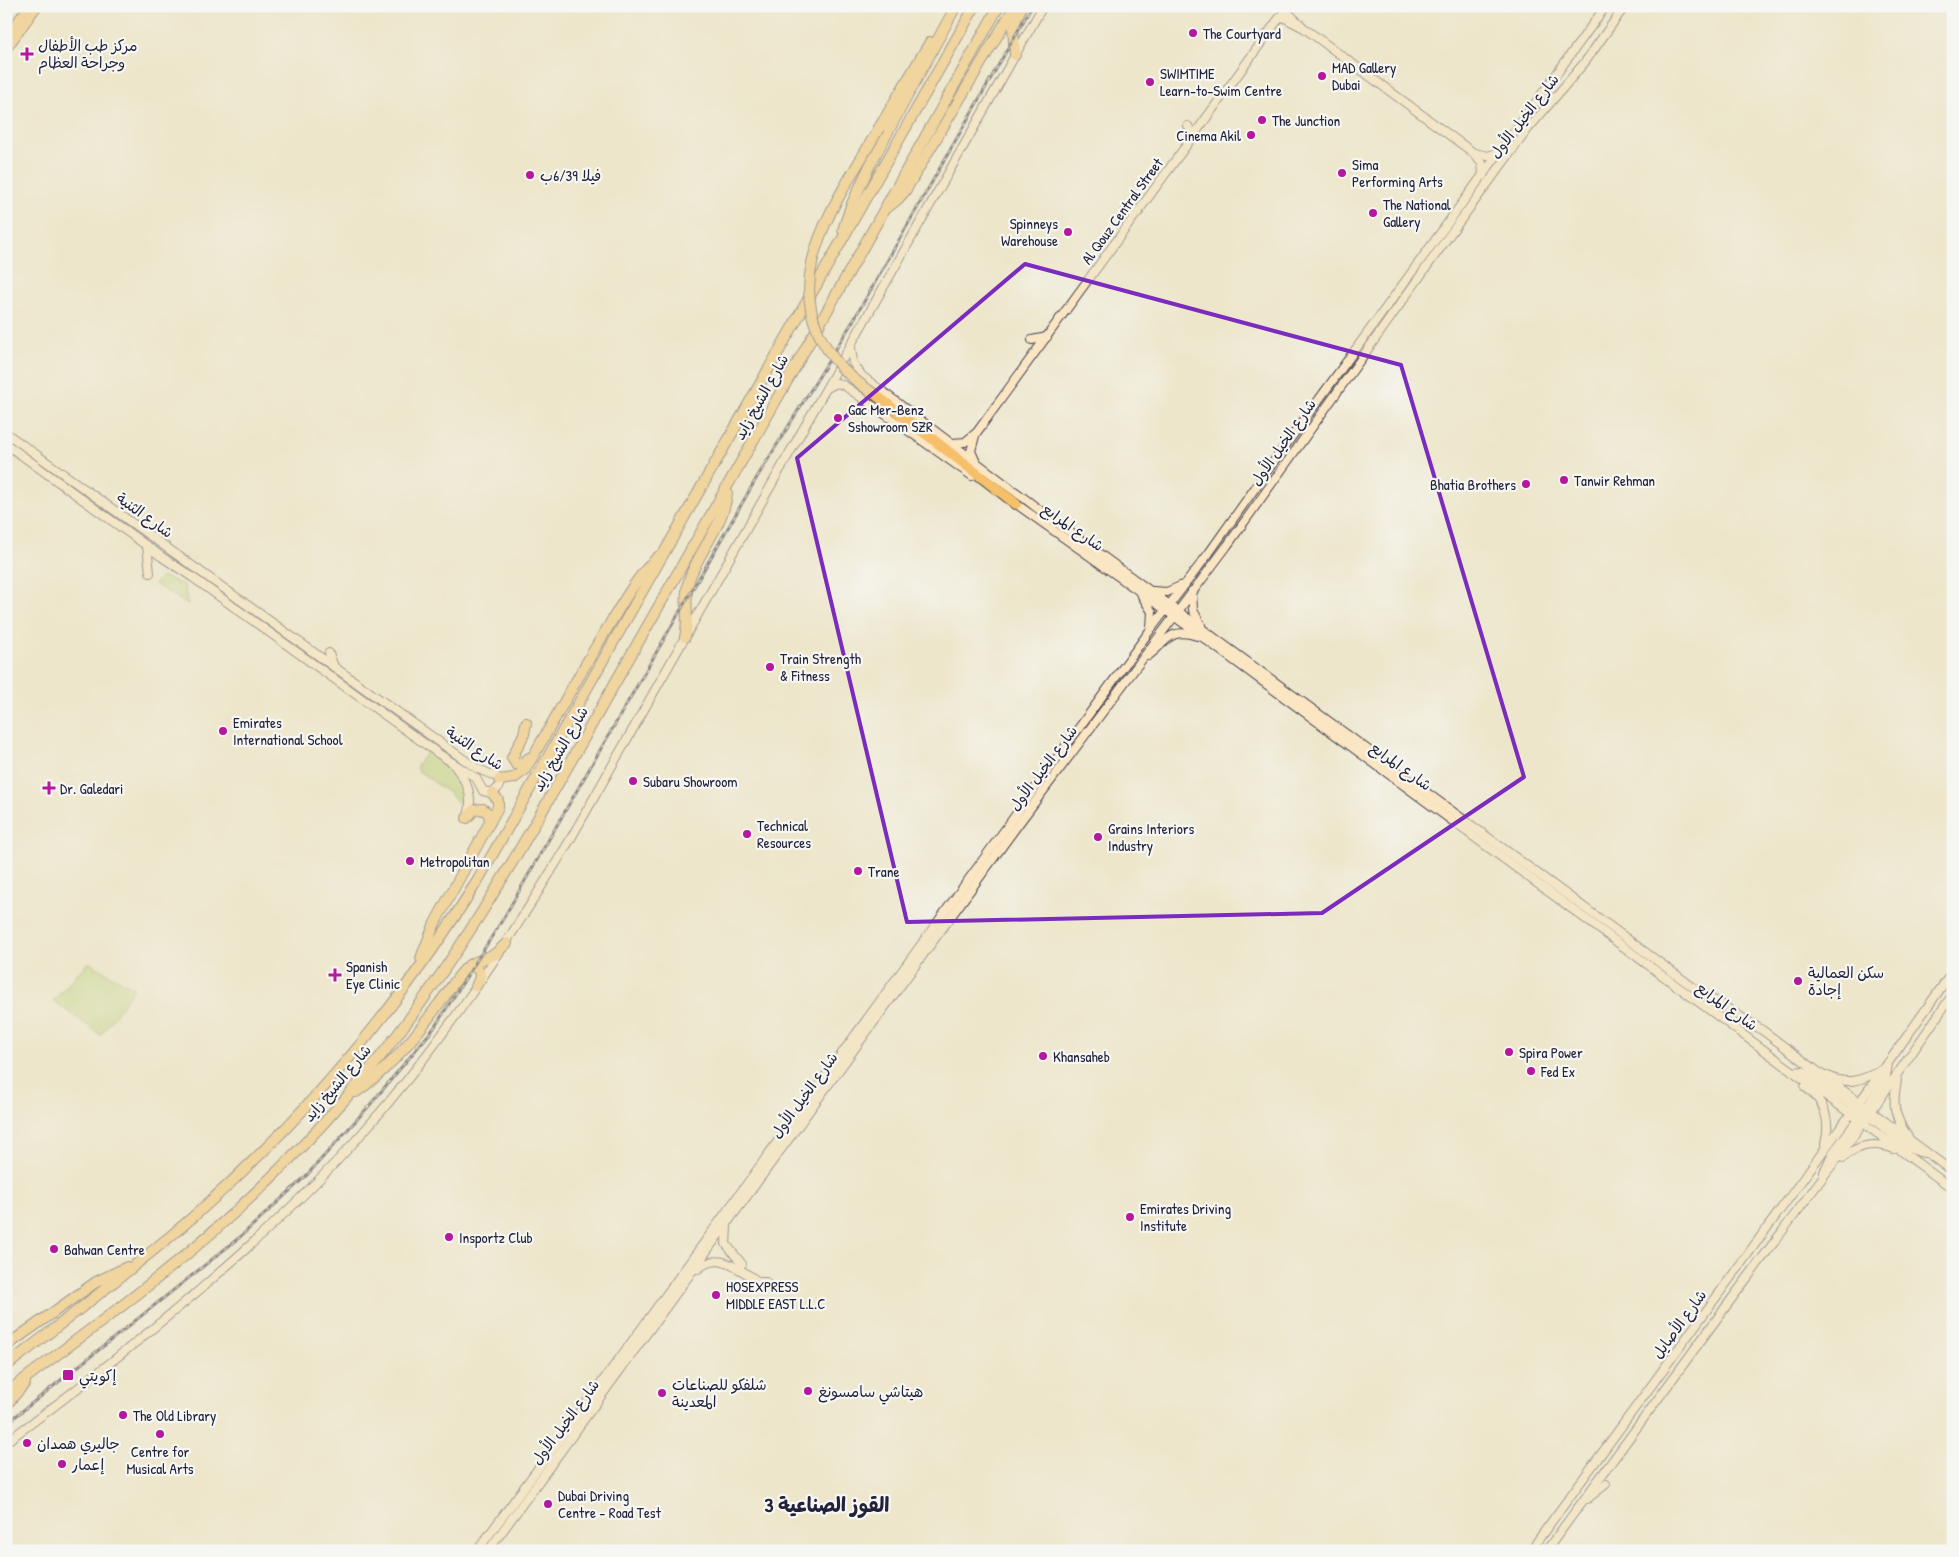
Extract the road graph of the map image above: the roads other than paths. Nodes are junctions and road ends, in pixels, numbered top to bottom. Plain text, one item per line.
1 (29, 6) edge
2 (37, 6) edge
3 (975, 6) edge
4 (999, 6) edge
5 (1015, 6) edge
6 (1022, 6) edge
7 (1043, 6) edge
8 (1606, 6) edge
9 (1625, 6) edge
10 (955, 9) edge
11 (1284, 11) edge
12 (6, 37) edge
13 (6, 50) edge
14 (1016, 55) junction
15 (1188, 126) dead end
16 (1195, 132) junction
17 (1471, 151) junction
18 (1500, 152) junction
19 (1483, 176) junction
20 (885, 208) junction
21 (1126, 211) dead end
22 (1139, 212) junction
23 (840, 244) junction
24 (1047, 337) junction
25 (1032, 340) dead end
26 (851, 345) junction
27 (862, 376) junction
28 (848, 387) junction
29 (825, 389) junction
30 (977, 432) junction
31 (6, 433) edge
32 (952, 443) junction
33 (6, 444) edge
34 (977, 462) junction
35 (48, 474) junction
36 (73, 481) junction
37 (728, 487) junction
38 (1016, 504) junction
39 (147, 546) junction
40 (665, 550) junction
41 (162, 557) junction
42 (150, 573) dead end
43 (217, 582) junction
44 (1186, 583) junction
45 (1134, 587) junction
46 (1153, 591) junction
47 (1192, 591) junction
48 (1168, 607) junction
49 (1176, 613) junction
50 (1204, 628) junction
51 (295, 629) dead end
52 (1150, 629) junction
53 (282, 630) junction
54 (685, 637) junction
55 (1204, 638) junction
56 (329, 653) dead end
57 (1142, 660) junction
58 (334, 667) junction
59 (526, 723) dead end
60 (535, 751) junction
61 (452, 762) junction
62 (499, 780) junction
63 (492, 793) junction
64 (467, 818) joint
65 (490, 822) junction
66 (507, 943) junction
67 (469, 965) junction
68 (418, 967) junction
69 (1953, 971) edge
70 (476, 986) junction
71 (1953, 994) edge
72 (1886, 1065) junction
73 (1818, 1071) junction
74 (1793, 1072) junction
75 (1897, 1076) junction
76 (349, 1096) junction
77 (1861, 1113) junction
78 (1912, 1142) junction
79 (1822, 1151) junction
80 (1904, 1152) junction
81 (1927, 1153) junction
82 (1953, 1172) edge
83 (1822, 1179) junction
84 (1953, 1189) edge
85 (728, 1223) junction
86 (138, 1264) junction
87 (742, 1264) dead end
88 (689, 1277) junction
89 (766, 1282) dead end
90 (6, 1346) edge
91 (6, 1366) edge
92 (31, 1374) junction
93 (6, 1393) edge
94 (6, 1405) edge
95 (6, 1442) edge
96 (1606, 1484) dead end
97 (1582, 1503) junction
98 (477, 1551) edge
99 (488, 1551) edge
100 (1530, 1551) edge
101 (1546, 1551) edge

1 - 12 main road
2 - 13 main road
3 - 23 highway, شارع الشيخ زايد
4 - 20 highway, شارع الشيخ زايد
5 - 20 highway
6 - 14 highway
7 - 14 main road
8 - 18 main road, شارع الخيل الأول
9 - 47 main road, شارع الخيل الأول
10 - 23 highway
10 - 38 highway, bridge
11 - 16 main road, Al Qouz Central Street
11 - 17 main road
14 - 26 main road
15 - 16 main road
16 - 22 main road, Al Qouz Central Street
17 - 18 main road
17 - 19 main road
18 - 19 main road, شارع الخيل الأول
19 - 44 main road, شارع الخيل الأول
20 - 37 highway, شارع الشيخ زايد
21 - 22 main road
22 - 24 main road, Al Qouz Central Street
23 - 40 highway, شارع الشيخ زايد
24 - 25 main road
24 - 30 main road, Al Qouz Central Street
26 - 27 main road, شارع المرابع
26 - 29 main road
27 - 28 main road
27 - 32 main road, شارع المرابع
28 - 29 main road
28 - 38 main road, شارع المرابع
29 - 54 main road
30 - 32 main road, Al Qouz Central Street
30 - 34 main road, Al Qouz Central Street
31 - 36 main road, شارع الثنية
32 - 34 main road, شارع المرابع
33 - 35 main road, شارع الثنية
34 - 46 main road, شارع المرابع
35 - 36 main road
35 - 39 main road, شارع الثنية
36 - 43 main road, شارع الثنية
37 - 54 highway
37 - 76 highway, شارع الشيخ زايد
38 - 45 main road, شارع المرابع
39 - 41 main road, شارع الثنية
39 - 42 main road
40 - 60 highway
40 - 68 highway, شارع الشيخ زايد
41 - 43 main road
41 - 61 main road, شارع الثنية
43 - 53 main road, شارع الثنية
44 - 46 main road
44 - 48 main road, شارع الخيل الأول
45 - 48 main road, شارع المرابع
45 - 52 main road
46 - 48 main road, شارع المرابع
47 - 49 main road, شارع الخيل الأول
47 - 50 main road
48 - 49 main road, شارع المرابع
48 - 52 main road, شارع الخيل الأول
49 - 50 main road, شارع المرابع
49 - 55 main road, شارع المرابع
49 - 57 main road, شارع الخيل الأول
50 - 73 main road, شارع المرابع
51 - 53 main road
52 - 98 main road, شارع الخيل الأول
53 - 58 main road, شارع الثنية
54 - 66 main road
55 - 57 main road
55 - 74 main road, شارع المرابع
56 - 58 main road
57 - 85 main road, شارع الخيل الأول
58 - 62 main road, شارع الثنية
59 - 60 highway
60 - 62 highway
61 - 63 main road, شارع الثنية
61 - 64 main road
62 - 63 main road, شارع الثنية
63 - 65 highway
64 - 65 highway
65 - 68 highway
66 - 67 highway
66 - 70 main road
67 - 70 highway
67 - 76 highway
68 - 86 highway, شارع الشيخ زايد
69 - 72 main road, شارع الأصايل
70 - 95 main road
71 - 75 main road, شارع الأصايل
72 - 73 main road
72 - 77 main road, شارع الأصايل
73 - 77 main road, شارع المرابع
74 - 77 main road, شارع المرابع
74 - 79 main road
75 - 77 main road, شارع الأصايل
75 - 78 main road
76 - 92 highway, شارع الشيخ زايد
77 - 78 main road, شارع المرابع
77 - 79 main road, شارع الأصايل
77 - 80 main road, شارع المرابع
77 - 81 main road
77 - 83 main road, شارع الأصايل
78 - 81 main road, شارع المرابع
79 - 100 main road, شارع الأصايل
80 - 83 main road
80 - 84 main road, شارع المرابع
81 - 82 main road, شارع المرابع
83 - 97 main road, شارع الأصايل
85 - 87 main road
85 - 88 main road, شارع الخيل الأول
86 - 90 highway
86 - 91 highway, شارع الشيخ زايد
88 - 89 main road
88 - 99 main road, شارع الخيل الأول
92 - 93 highway, شارع الشيخ زايد
92 - 94 highway
96 - 97 main road
97 - 101 main road, شارع الأصايل

